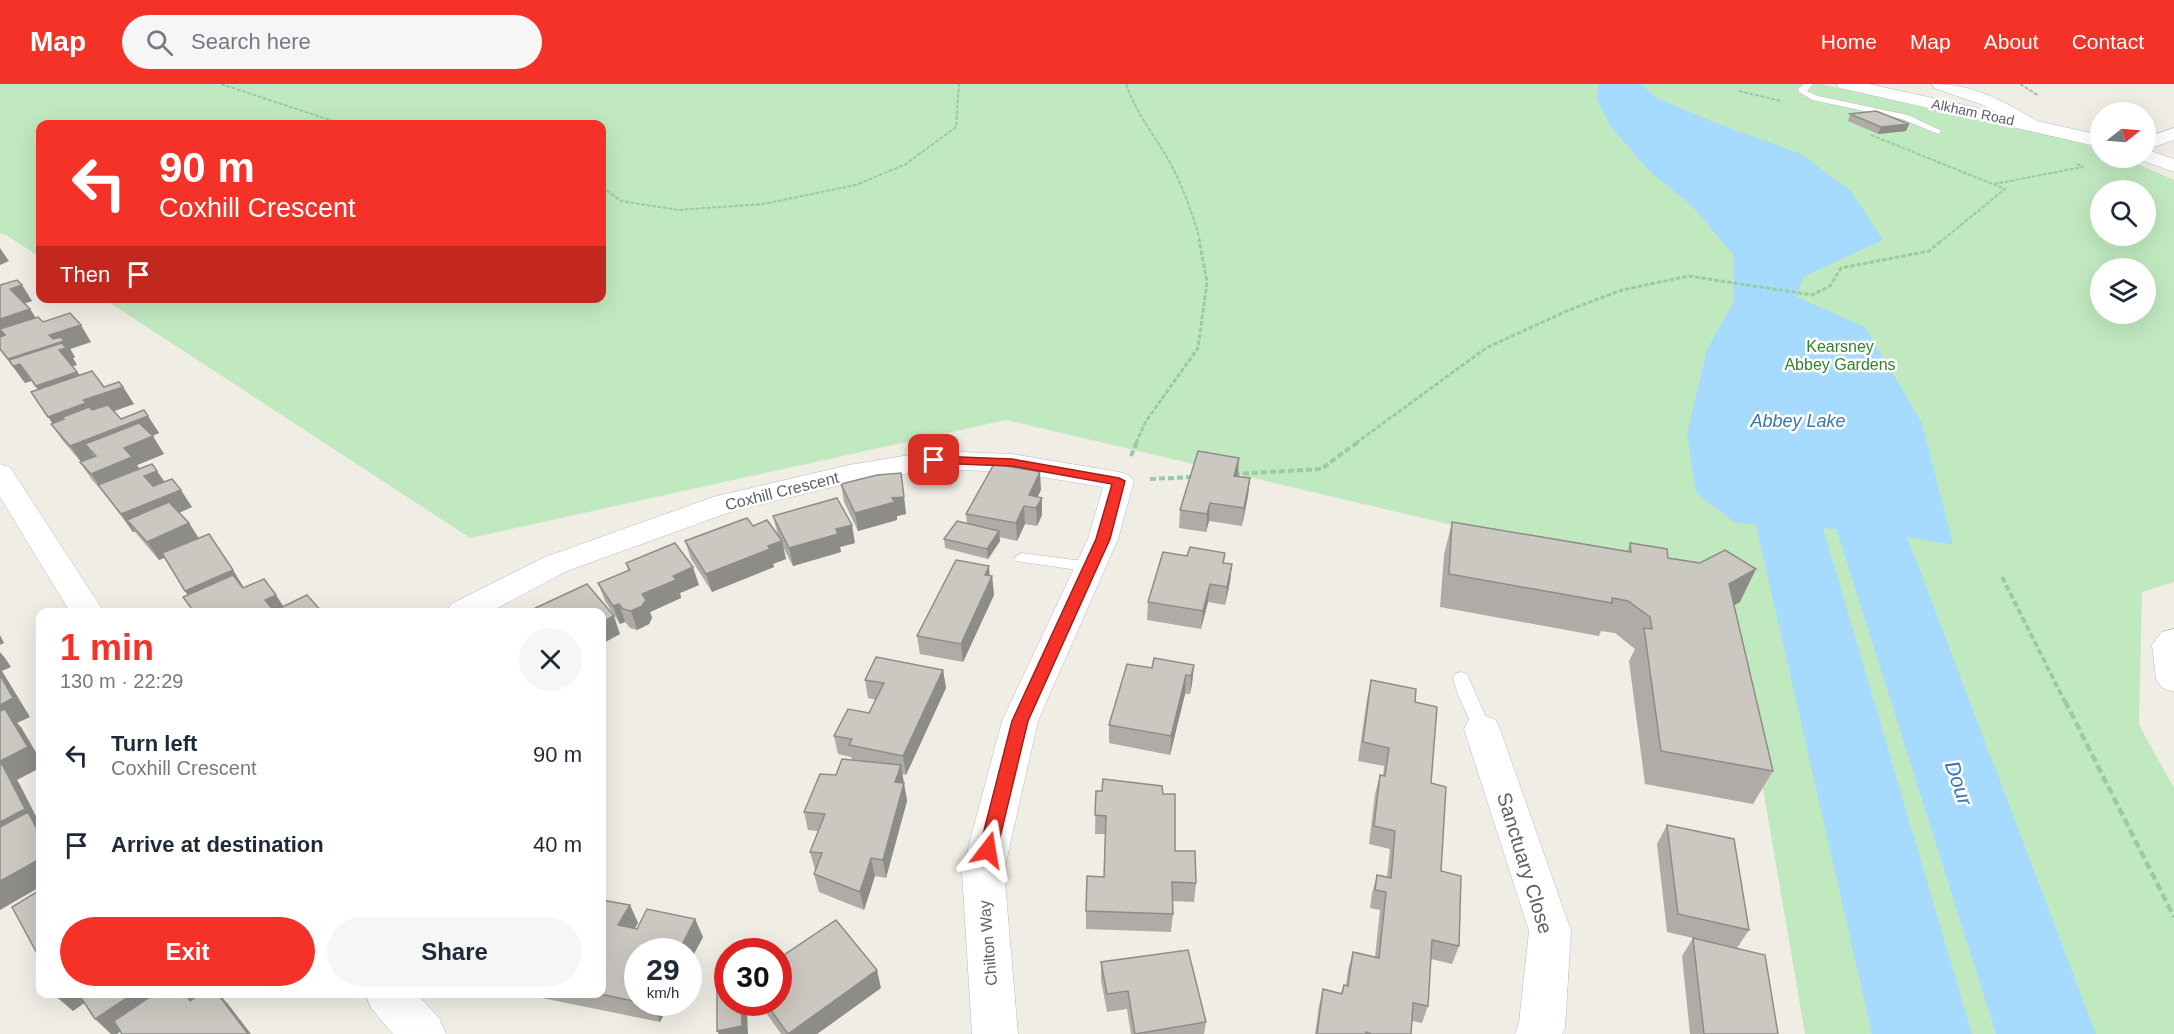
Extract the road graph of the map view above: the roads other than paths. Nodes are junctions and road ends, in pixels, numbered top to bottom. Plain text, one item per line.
1 (1809, 84) edge
2 (1845, 84) edge
3 (1940, 84) edge
4 (2031, 124) junction
5 (1938, 131) dead end
6 (2174, 135) edge
7 (2090, 139) edge
8 (2156, 141) edge
9 (2156, 159) edge
10 (2174, 166) edge
11 (0, 473) edge
12 (1119, 481) joint
13 (1021, 558) dead end
14 (1091, 567) junction
15 (84, 608) edge
16 (471, 608) edge
17 (2174, 641) edge
18 (1461, 678) dead end
19 (2174, 679) edge
20 (1482, 729) joint
21 (391, 998) edge
22 (423, 1034) edge
23 (996, 1034) edge
24 (1538, 1034) edge

1 - 5 lane
2 - 4 street, Alkham Road
3 - 4 street
4 - 7 street, Alkham Road
6 - 8 street
9 - 10 street
11 - 15 street
12 - 14 street, Chilton Way
12 - 16 street, Coxhill Crescent
13 - 14 lane
14 - 23 street, Chilton Way
17 - 19 street
18 - 20 lane
20 - 24 street, Sanctuary Close
21 - 22 street

